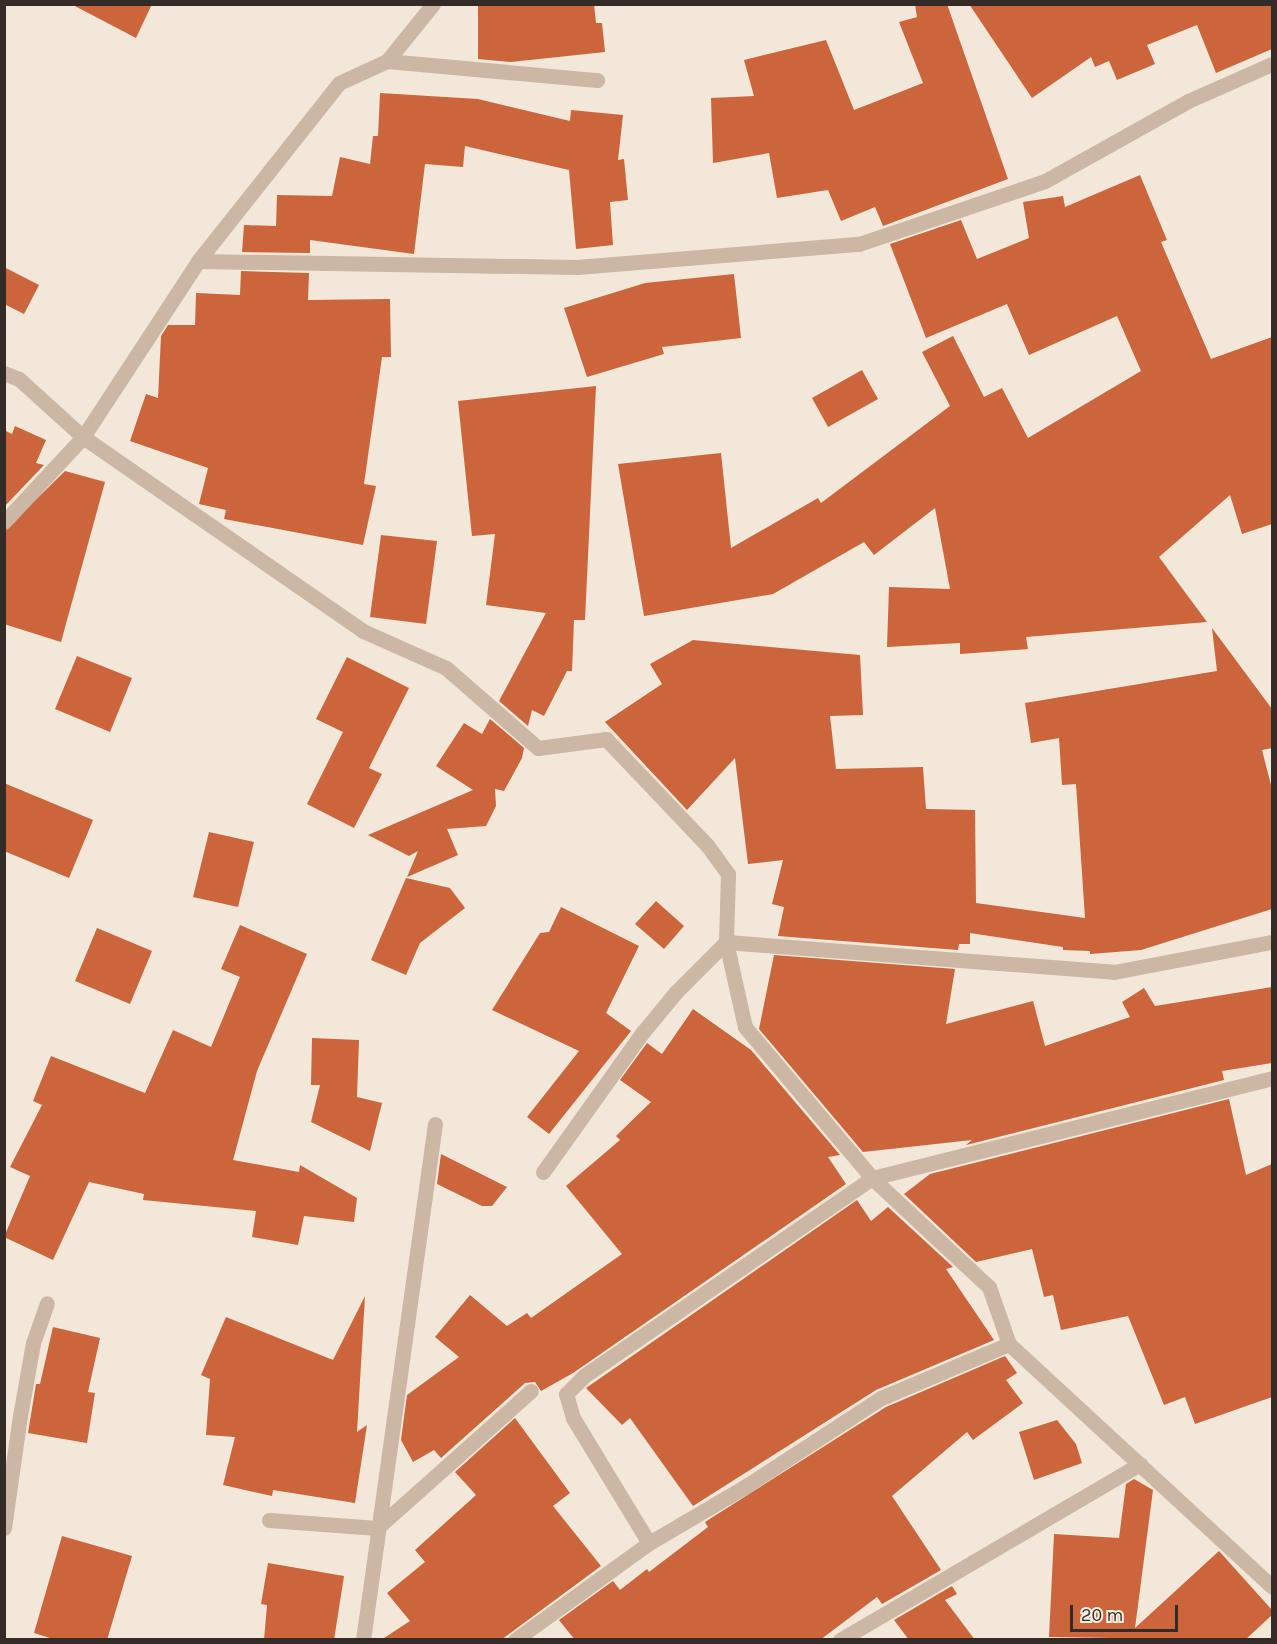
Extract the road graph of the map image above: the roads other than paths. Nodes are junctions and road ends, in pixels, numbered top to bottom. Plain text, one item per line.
1 (433, 4) edge
2 (387, 62) junction
3 (1272, 64) edge
4 (597, 80) dead end
5 (198, 261) junction
6 (4, 374) edge
7 (83, 437) junction
8 (4, 522) edge
9 (726, 942) junction
10 (1272, 942) edge
11 (1272, 1078) edge
12 (435, 1124) dead end
13 (543, 1172) dead end
14 (872, 1178) junction
15 (46, 1303) dead end
16 (1009, 1344) junction
17 (531, 1391) dead end
18 (1140, 1464) junction
19 (269, 1520) dead end
20 (4, 1528) edge
21 (377, 1528) junction
22 (649, 1543) junction
23 (1272, 1587) edge
24 (363, 1640) edge
25 (515, 1640) edge
26 (840, 1640) edge

1 - 2 street
2 - 4 street
2 - 5 street
3 - 5 street
5 - 7 street
6 - 7 street
7 - 8 street
7 - 9 street
9 - 10 street
9 - 13 street
9 - 14 street
11 - 14 street
12 - 21 street
14 - 16 street
14 - 22 street
15 - 20 street
16 - 18 street
16 - 22 street
17 - 21 street
18 - 23 street
18 - 26 street
19 - 21 street
21 - 24 street
22 - 25 street

